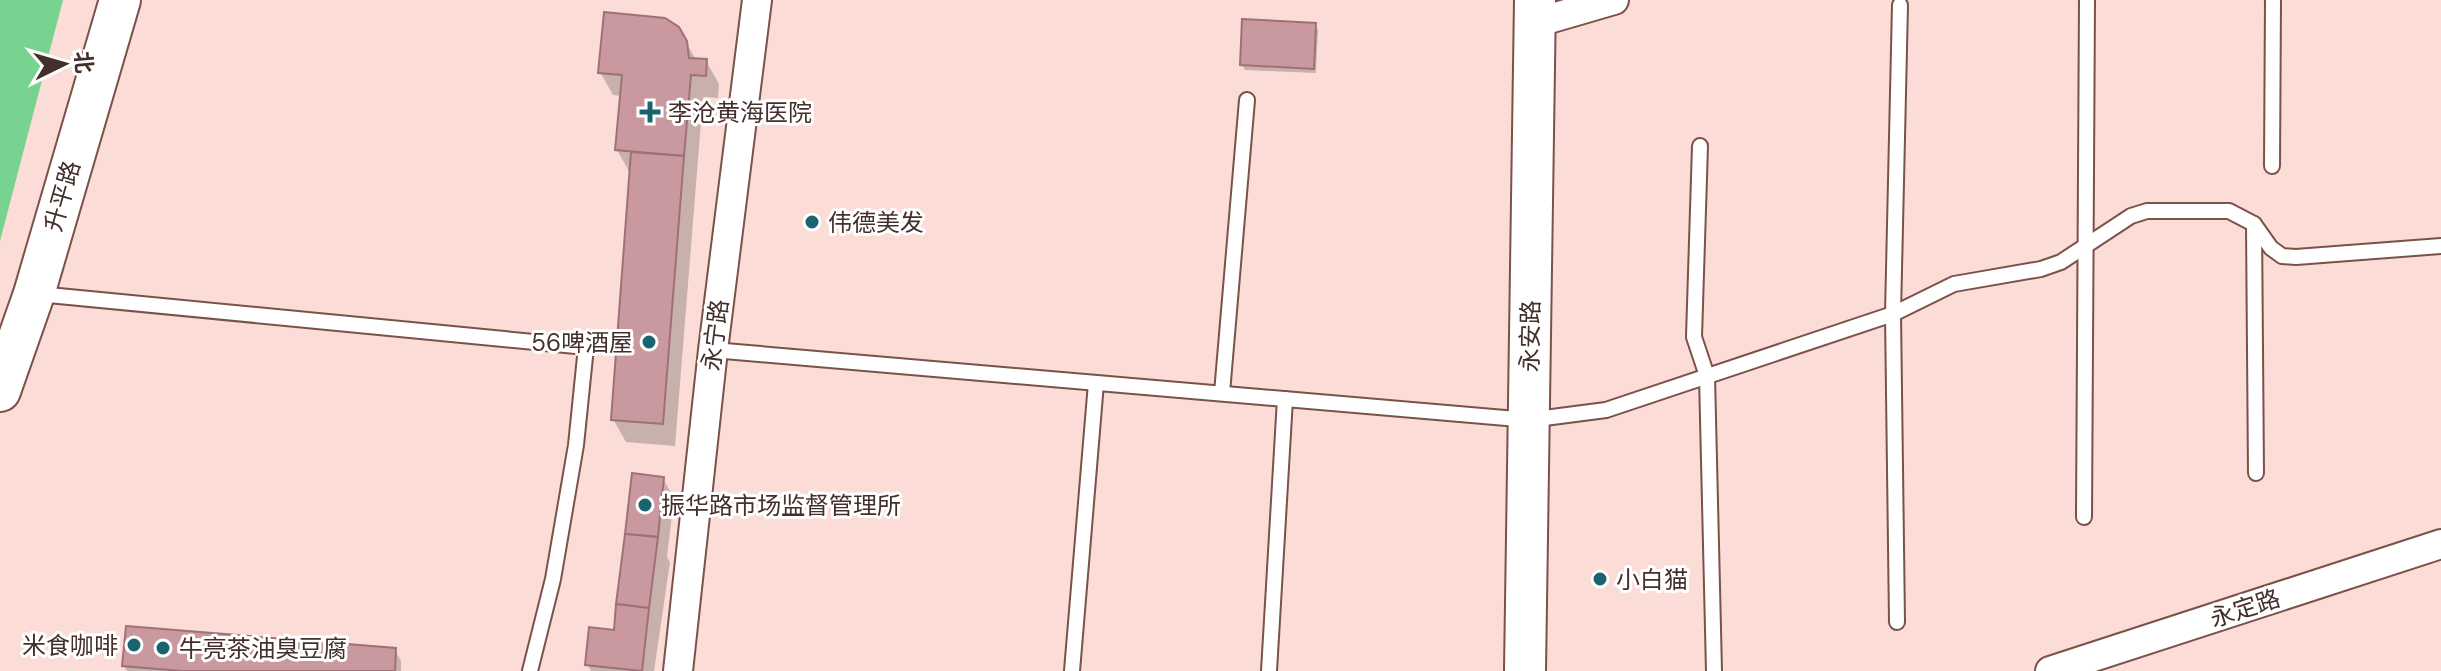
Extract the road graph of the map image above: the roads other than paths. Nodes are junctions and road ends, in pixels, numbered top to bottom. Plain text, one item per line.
1 (120, 0) edge
2 (757, 0) edge
3 (1614, 0) edge
4 (2087, 0) edge
5 (2273, 0) edge
6 (1900, 5) dead end
7 (1535, 12) edge
8 (1247, 100) dead end
9 (1700, 146) dead end
10 (2272, 166) dead end
11 (2254, 224) junction
12 (2441, 246) edge
13 (2085, 248) junction
14 (34, 294) junction
15 (1893, 314) junction
16 (713, 350) junction
17 (1707, 376) junction
18 (1096, 383) junction
19 (0, 391) edge
20 (1222, 393) junction
21 (1285, 399) junction
22 (1529, 420) junction
23 (2256, 473) dead end
24 (2084, 517) dead end
25 (2441, 544) edge
26 (1897, 622) dead end
27 (530, 671) edge
28 (678, 671) edge
29 (1072, 671) edge
30 (1269, 671) edge
31 (1525, 671) edge
32 (1714, 671) edge
33 (2050, 671) edge

1 - 14 street, 升平路
2 - 16 street, 永宁路
3 - 7 street
4 - 13 lane
5 - 10 lane
6 - 15 lane
7 - 22 street, 永安路
8 - 20 lane
9 - 17 lane
11 - 12 lane
11 - 13 lane
11 - 23 lane
13 - 15 lane
13 - 24 lane
14 - 19 street, 升平路
14 - 27 lane
15 - 17 lane
15 - 26 lane
16 - 18 lane
16 - 28 street, 永宁路
17 - 22 lane
17 - 32 lane
18 - 20 lane
18 - 29 lane
20 - 21 lane
21 - 22 lane
21 - 30 lane
22 - 31 street, 永安路
25 - 33 street, 永定路

